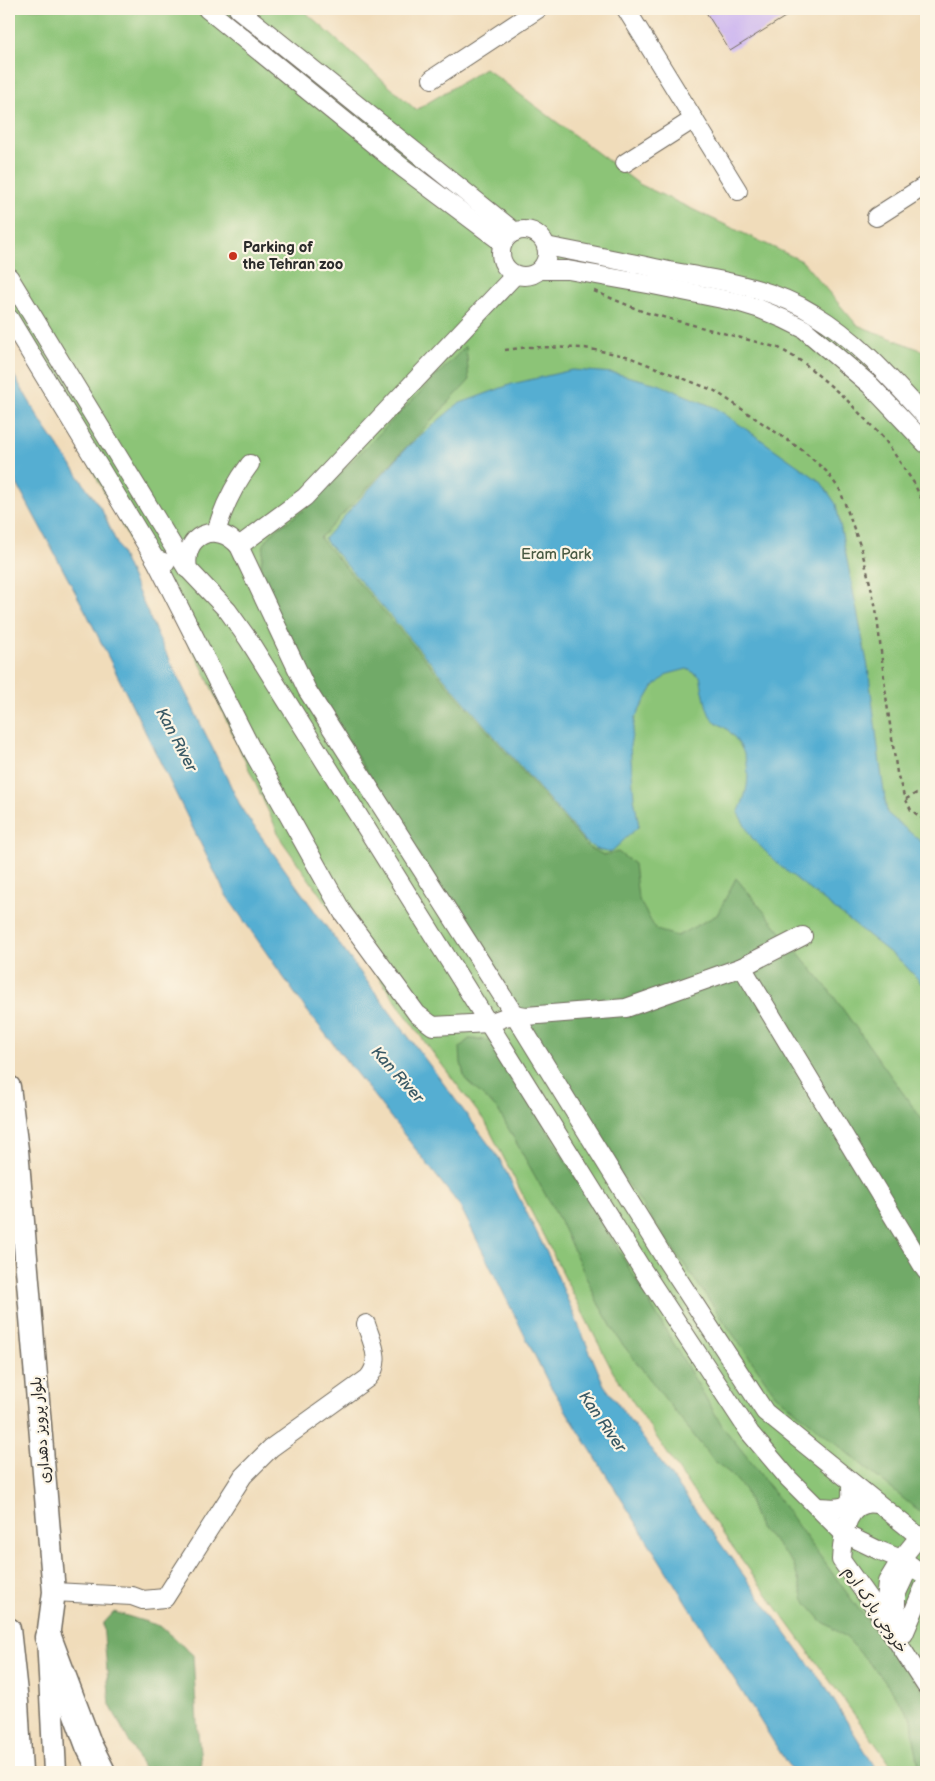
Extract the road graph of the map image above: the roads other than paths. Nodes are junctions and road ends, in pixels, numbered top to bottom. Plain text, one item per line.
1 (207, 9) edge
2 (238, 9) edge
3 (538, 9) edge
4 (626, 9) edge
5 (432, 79) dead end
6 (694, 119) junction
7 (624, 163) dead end
8 (926, 185) edge
9 (738, 191) dead end
10 (876, 217) dead end
11 (509, 237) junction
12 (546, 246) junction
13 (540, 270) junction
14 (515, 275) junction
15 (9, 277) edge
16 (9, 318) edge
17 (883, 371) junction
18 (870, 385) junction
19 (926, 416) edge
20 (926, 444) edge
21 (250, 464) dead end
22 (216, 532) junction
23 (239, 546) junction
24 (155, 559) junction
25 (188, 569) junction
26 (803, 936) dead end
27 (742, 968) junction
28 (514, 1014) junction
29 (489, 1023) junction
30 (9, 1088) edge
31 (662, 1254) junction
32 (642, 1269) junction
33 (926, 1271) edge
34 (366, 1324) dead end
35 (850, 1481) junction
36 (878, 1504) junction
37 (818, 1507) junction
38 (843, 1533) junction
39 (923, 1540) edge
40 (911, 1568) edge
41 (54, 1592) junction
42 (882, 1611) junction
43 (9, 1629) edge
44 (904, 1634) junction
45 (48, 1637) junction
46 (922, 1657) edge
47 (926, 1686) edge
48 (21, 1772) edge
49 (55, 1772) edge
50 (102, 1772) edge

1 - 11 street
2 - 11 street
3 - 5 street
4 - 6 street
6 - 7 street
6 - 9 street
8 - 10 street
11 - 12 street
11 - 14 street
12 - 13 street
12 - 17 street
13 - 14 street
13 - 18 street
14 - 23 street
15 - 25 street
16 - 24 street
17 - 18 street
17 - 19 street
18 - 20 street
21 - 22 street
22 - 23 street
22 - 25 street
23 - 28 street
24 - 25 street
24 - 29 street
25 - 29 street
26 - 27 street
27 - 28 street
27 - 33 street
28 - 29 street
28 - 31 street
29 - 32 street
30 - 41 main road, بلوار پرویز دهداری
31 - 32 street
31 - 35 street
32 - 37 street
34 - 41 street
35 - 36 street
35 - 37 street
36 - 38 street
36 - 39 street
37 - 38 street
38 - 40 street
38 - 42 street, خروجی پارک ارم
39 - 40 street
40 - 42 street
40 - 44 street
40 - 44 street
41 - 45 main road, بلوار پرویز دهداری
42 - 44 street
42 - 47 street, خروجی پارک ارم
43 - 48 main road
44 - 46 street
45 - 49 main road, بلوار پرویز دهداری
45 - 50 highway

